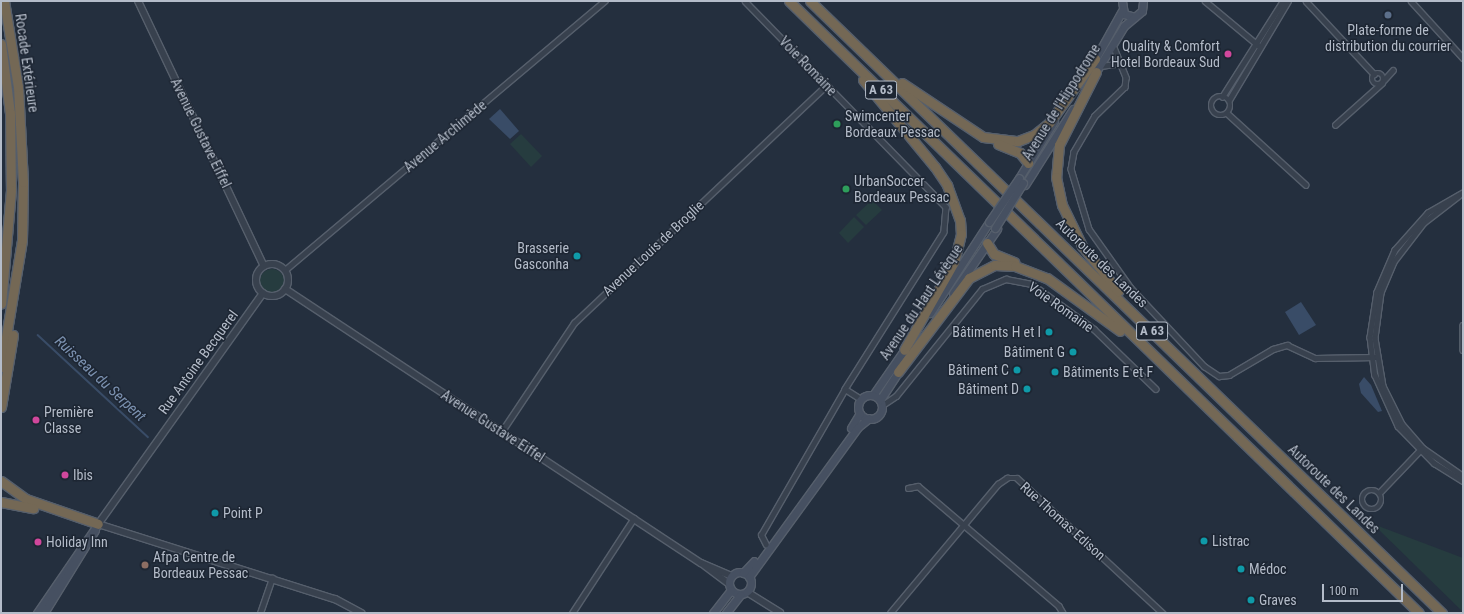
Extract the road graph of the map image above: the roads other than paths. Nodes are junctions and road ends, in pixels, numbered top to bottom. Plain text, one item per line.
1 (4, 1) edge
2 (138, 1) edge
3 (605, 1) edge
4 (745, 1) edge
5 (789, 1) edge
6 (810, 1) edge
7 (1205, 1) edge
8 (1283, 1) edge
9 (1288, 1) edge
10 (1306, 1) edge
11 (1411, 1) edge
12 (1143, 2) edge
13 (1121, 5) edge
14 (1135, 17) junction
15 (825, 36) junction
16 (1, 44) edge
17 (1112, 44) junction
18 (1259, 46) junction
19 (862, 50) junction
20 (1463, 58) edge
21 (1117, 64) junction
22 (1097, 66) junction
23 (1393, 70) dead end
24 (1374, 74) junction
25 (1383, 82) junction
26 (827, 85) junction
27 (1222, 97) junction
28 (1229, 100) junction
29 (1228, 114) junction
30 (1335, 125) dead end
31 (983, 137) junction
32 (1027, 165) junction
33 (1022, 181) junction
34 (1306, 185) dead end
35 (1462, 193) edge
36 (993, 226) junction
37 (988, 241) junction
38 (264, 266) junction
39 (285, 270) junction
40 (1047, 278) junction
41 (285, 289) junction
42 (263, 293) junction
43 (1, 304) edge
44 (13, 306) junction
45 (1463, 325) edge
46 (904, 350) junction
47 (1463, 350) edge
48 (1374, 358) junction
49 (1, 367) edge
50 (898, 372) junction
51 (845, 389) junction
52 (1156, 389) dead end
53 (1214, 392) junction
54 (873, 395) junction
55 (861, 399) junction
56 (880, 403) junction
57 (1, 407) edge
58 (860, 413) junction
59 (869, 418) junction
60 (502, 431) junction
61 (1421, 449) junction
62 (1252, 451) junction
63 (1463, 476) edge
64 (1, 481) edge
65 (1463, 481) edge
66 (908, 488) dead end
67 (1379, 493) junction
68 (1, 502) edge
69 (634, 518) junction
70 (98, 524) junction
71 (964, 525) junction
72 (766, 545) junction
73 (746, 575) junction
74 (272, 578) junction
75 (730, 583) junction
76 (744, 593) junction
77 (37, 613) edge
78 (44, 613) edge
79 (260, 613) edge
80 (361, 613) edge
81 (572, 613) edge
82 (713, 613) edge
83 (726, 613) edge
84 (780, 613) edge
85 (890, 613) edge
86 (1063, 613) edge
87 (1164, 613) edge
88 (1419, 613) edge
89 (1442, 613) edge

1 - 44 highway, Rocade Extérieure
2 - 38 street, Avenue Gustave Eiffel
3 - 39 street, Avenue Archimède
4 - 26 street, Voie Romaine
5 - 15 highway, A 63
6 - 19 highway, Autoroute des Landes / A 63
7 - 18 street
8 - 18 street
9 - 18 street
10 - 24 street
11 - 20 street
12 - 14 main road, Avenue de l'Hippodrome
13 - 14 main road
13 - 22 main road, Avenue de l'Hippodrome
14 - 17 main road, Avenue de l'Hippodrome
15 - 46 highway
15 - 62 highway, A 63
16 - 43 highway
17 - 21 street
17 - 22 main road, Avenue de l'Hippodrome
18 - 27 street
18 - 28 street
19 - 31 highway
19 - 53 highway, Autoroute des Landes / A 63
21 - 22 street
21 - 48 street
22 - 31 highway
22 - 32 main road, Avenue de l'Hippodrome
22 - 33 main road, Avenue de l'Hippodrome
22 - 53 highway
23 - 25 street
24 - 25 street
24 - 25 street
25 - 30 street
26 - 51 street, Voie Romaine
26 - 60 street, Avenue Louis de Broglie
27 - 28 street
27 - 29 street
28 - 29 street
29 - 34 street
31 - 32 highway
32 - 33 main road, Avenue de l'Hippodrome
33 - 36 main road, bridge
33 - 36 main road, bridge
35 - 48 street
36 - 37 main road, Avenue du Haut Lévèque
36 - 46 main road, Avenue du Haut Lévèque
37 - 40 highway
37 - 50 main road, Avenue du Haut Lévèque
38 - 39 street
38 - 42 street
39 - 41 street
40 - 50 highway
40 - 62 highway
41 - 42 street
41 - 60 street, Avenue Gustave Eiffel
42 - 70 street, Rue Antoine Becquerel
44 - 49 highway, Rocade Extérieure
44 - 57 highway
45 - 47 street
46 - 54 main road, Avenue du Haut Lévèque
48 - 61 street
50 - 56 main road, Avenue du Haut Lévèque
51 - 55 street
51 - 72 street, Voie Romaine
52 - 56 street, Voie Romaine
53 - 89 highway, Autoroute des Landes / A 63
54 - 55 main road
54 - 56 main road
55 - 58 main road
56 - 59 main road
58 - 59 main road
58 - 72 main road
59 - 73 main road
60 - 69 street, Avenue Gustave Eiffel
61 - 63 street
61 - 65 street
61 - 67 street
62 - 88 highway, A 63
64 - 70 highway
66 - 71 street
67 - 67 street
68 - 70 highway
69 - 75 street, Avenue Gustave Eiffel
69 - 81 street
70 - 74 street
70 - 77 main road, Rue Antoine Becquerel
70 - 78 main road, Rue Antoine Becquerel
71 - 85 street, Rue Thomas Edison
71 - 86 street
71 - 87 street, Rue Thomas Edison
72 - 73 main road
73 - 75 main road
73 - 76 main road
74 - 79 street
74 - 80 street
75 - 76 main road
75 - 82 main road
76 - 83 main road
76 - 84 street

